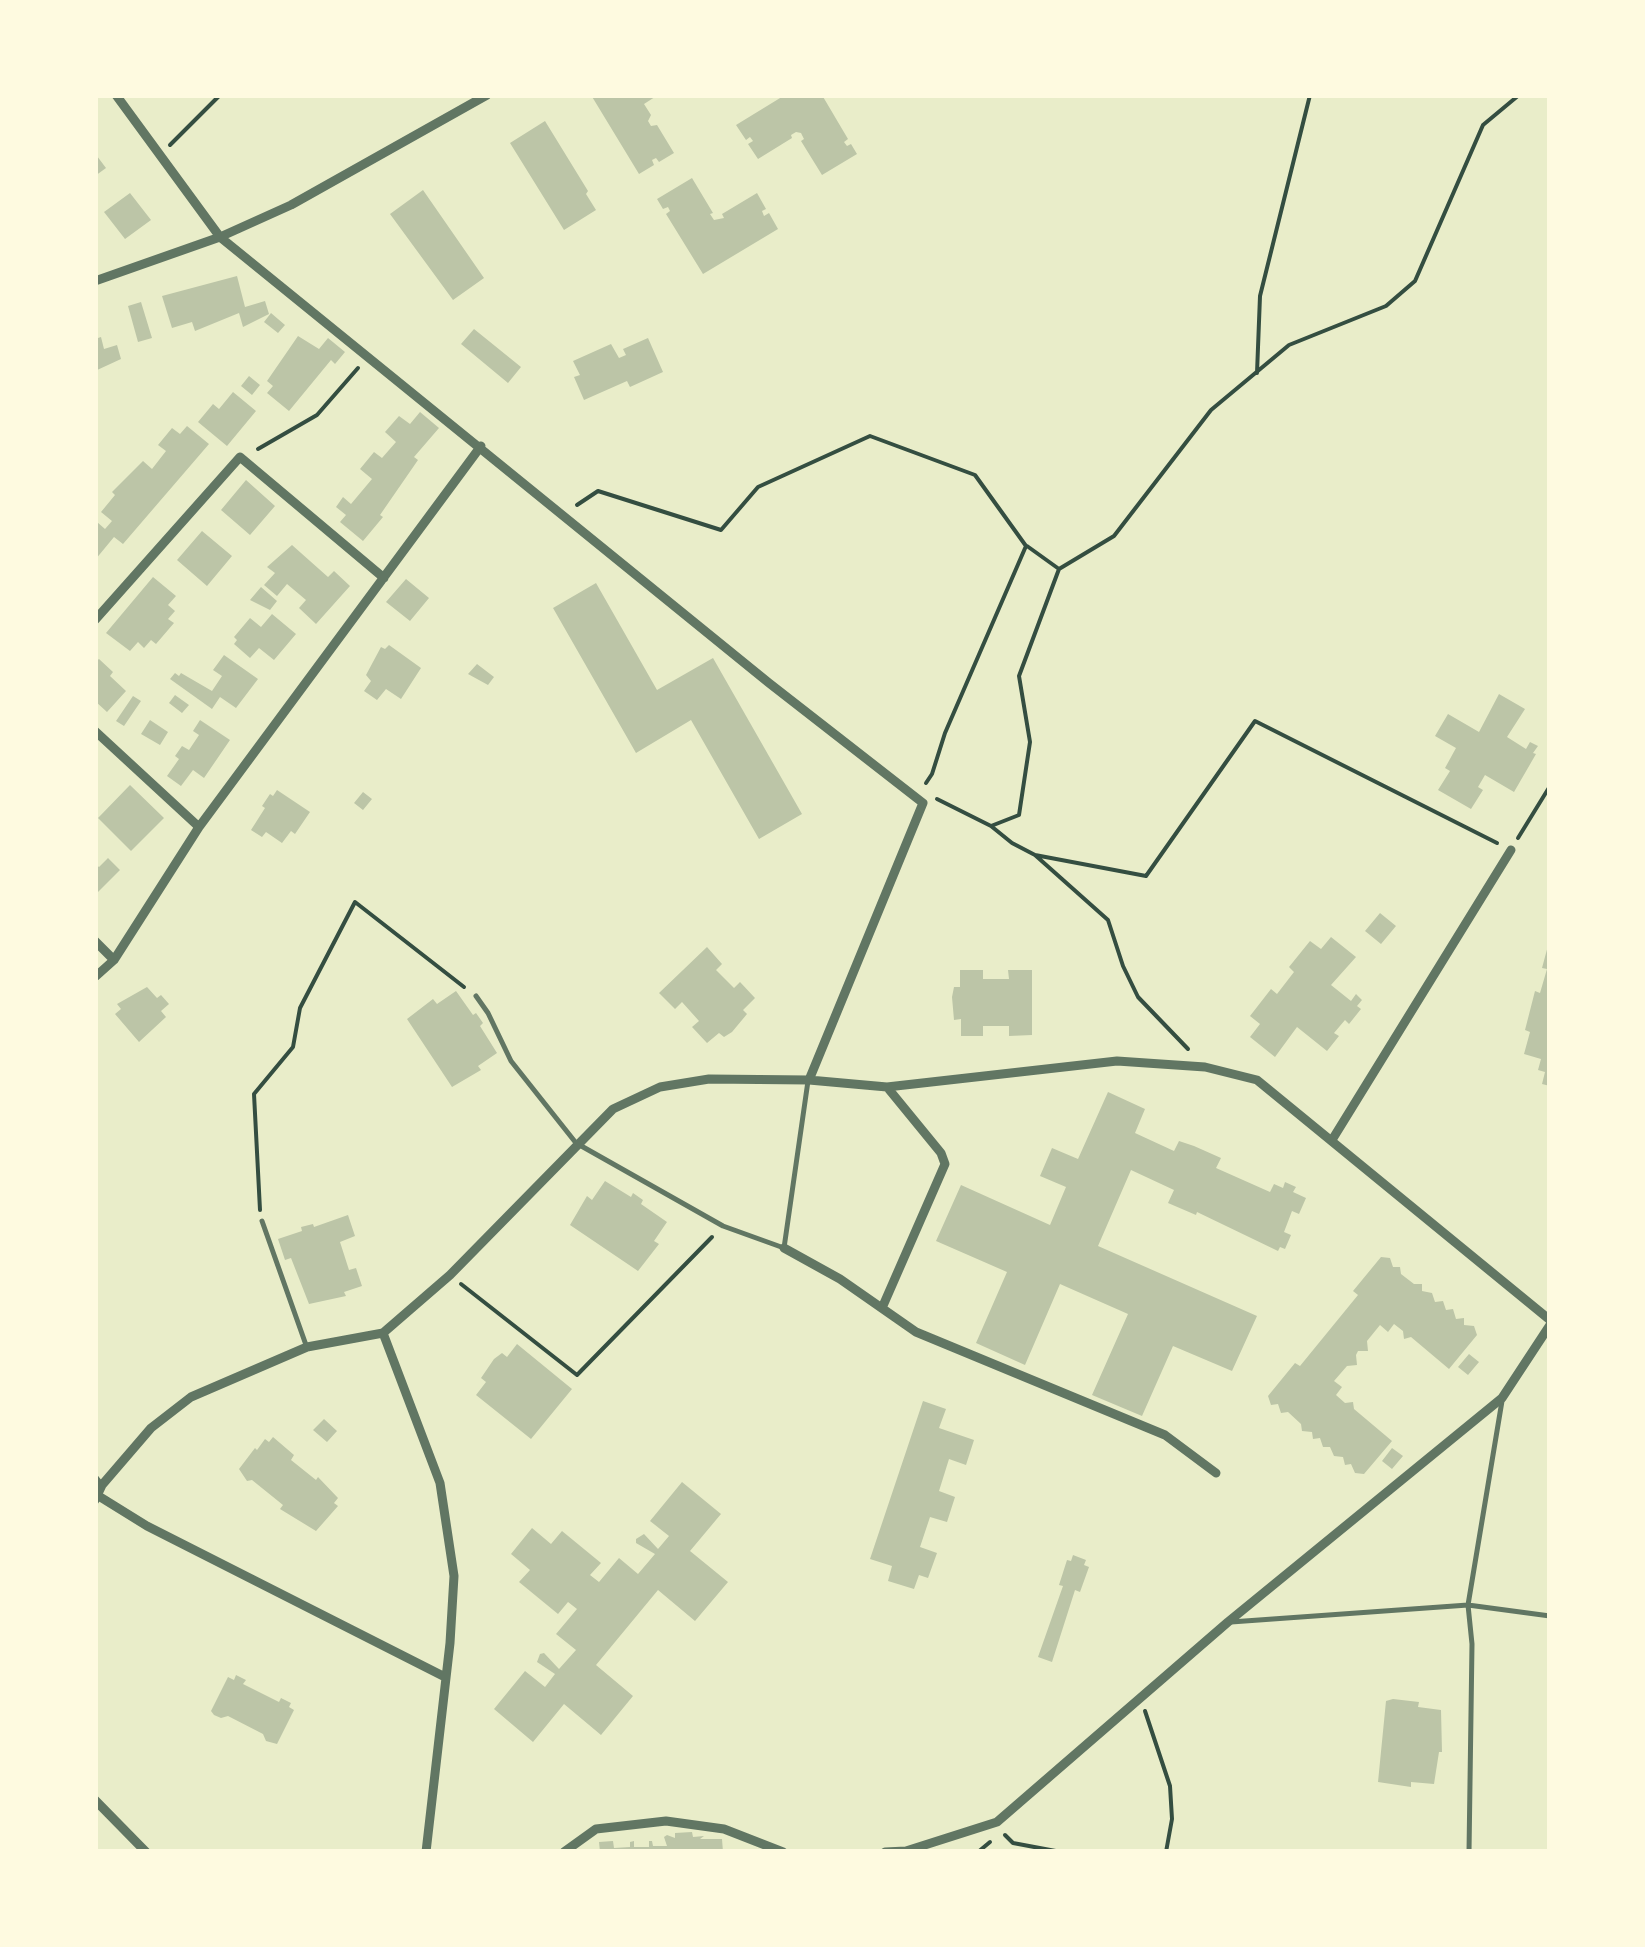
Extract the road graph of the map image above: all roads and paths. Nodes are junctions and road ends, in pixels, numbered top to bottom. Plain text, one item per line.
1 (116, 95) edge
2 (220, 95) edge
3 (487, 95) edge
4 (1310, 95) edge
5 (1519, 95) edge
6 (160, 156) junction
7 (220, 238) junction
8 (95, 281) edge
9 (367, 357) junction
10 (1256, 372) junction
11 (481, 446) junction
12 (240, 456) junction
13 (564, 514) junction
14 (1026, 546) junction
15 (1059, 570) junction
16 (384, 578) junction
17 (95, 620) edge
18 (95, 730) edge
19 (1550, 786) edge
20 (991, 826) junction
21 (200, 827) junction
22 (1510, 850) junction
23 (1035, 855) junction
24 (95, 940) edge
25 (114, 960) junction
26 (95, 976) edge
27 (476, 996) joint
28 (1204, 1067) junction
29 (808, 1080) junction
30 (886, 1087) junction
31 (1332, 1140) junction
32 (576, 1143) junction
33 (262, 1221) joint
34 (723, 1226) junction
35 (784, 1248) junction
36 (450, 1275) junction
37 (882, 1308) junction
38 (1550, 1322) edge
39 (382, 1333) junction
40 (307, 1347) junction
41 (1502, 1398) junction
42 (1216, 1473) dead end
43 (95, 1476) edge
44 (98, 1493) edge
45 (1468, 1606) junction
46 (1550, 1616) edge
47 (1228, 1622) junction
48 (445, 1677) junction
49 (1140, 1698) junction
50 (95, 1800) edge
51 (1002, 1833) dead end
52 (146, 1852) edge
53 (426, 1852) edge
54 (564, 1852) edge
55 (783, 1852) edge
56 (885, 1852) edge
57 (1061, 1852) edge
58 (1166, 1852) edge
59 (1469, 1852) edge

1 - 6 street
2 - 6 path
3 - 7 street
4 - 10 path
5 - 10 path
6 - 7 street
7 - 8 street
7 - 9 street
9 - 11 street
9 - 12 path
10 - 15 path
11 - 13 street
11 - 16 street
12 - 16 street
12 - 17 street
13 - 14 path
13 - 29 street
14 - 15 path
14 - 20 path
15 - 20 path
16 - 21 street
18 - 21 street
19 - 22 path
20 - 23 path
21 - 25 street
22 - 23 path
22 - 31 street
23 - 28 path
24 - 25 street
25 - 26 street
27 - 32 lane
27 - 33 path
28 - 30 street
28 - 31 street
29 - 30 street
29 - 32 street
29 - 35 lane
30 - 37 street
31 - 38 street
32 - 34 lane
32 - 36 street
33 - 40 lane
34 - 35 lane
34 - 36 path
35 - 37 street
36 - 39 street
37 - 42 street
38 - 41 street
39 - 40 street
39 - 48 street
40 - 44 street
41 - 45 lane
41 - 47 street
43 - 44 lane
44 - 48 street
45 - 46 lane
45 - 47 lane
45 - 59 lane
47 - 49 street
48 - 53 street
49 - 56 street
49 - 58 path
50 - 52 street
51 - 57 path
54 - 55 street

